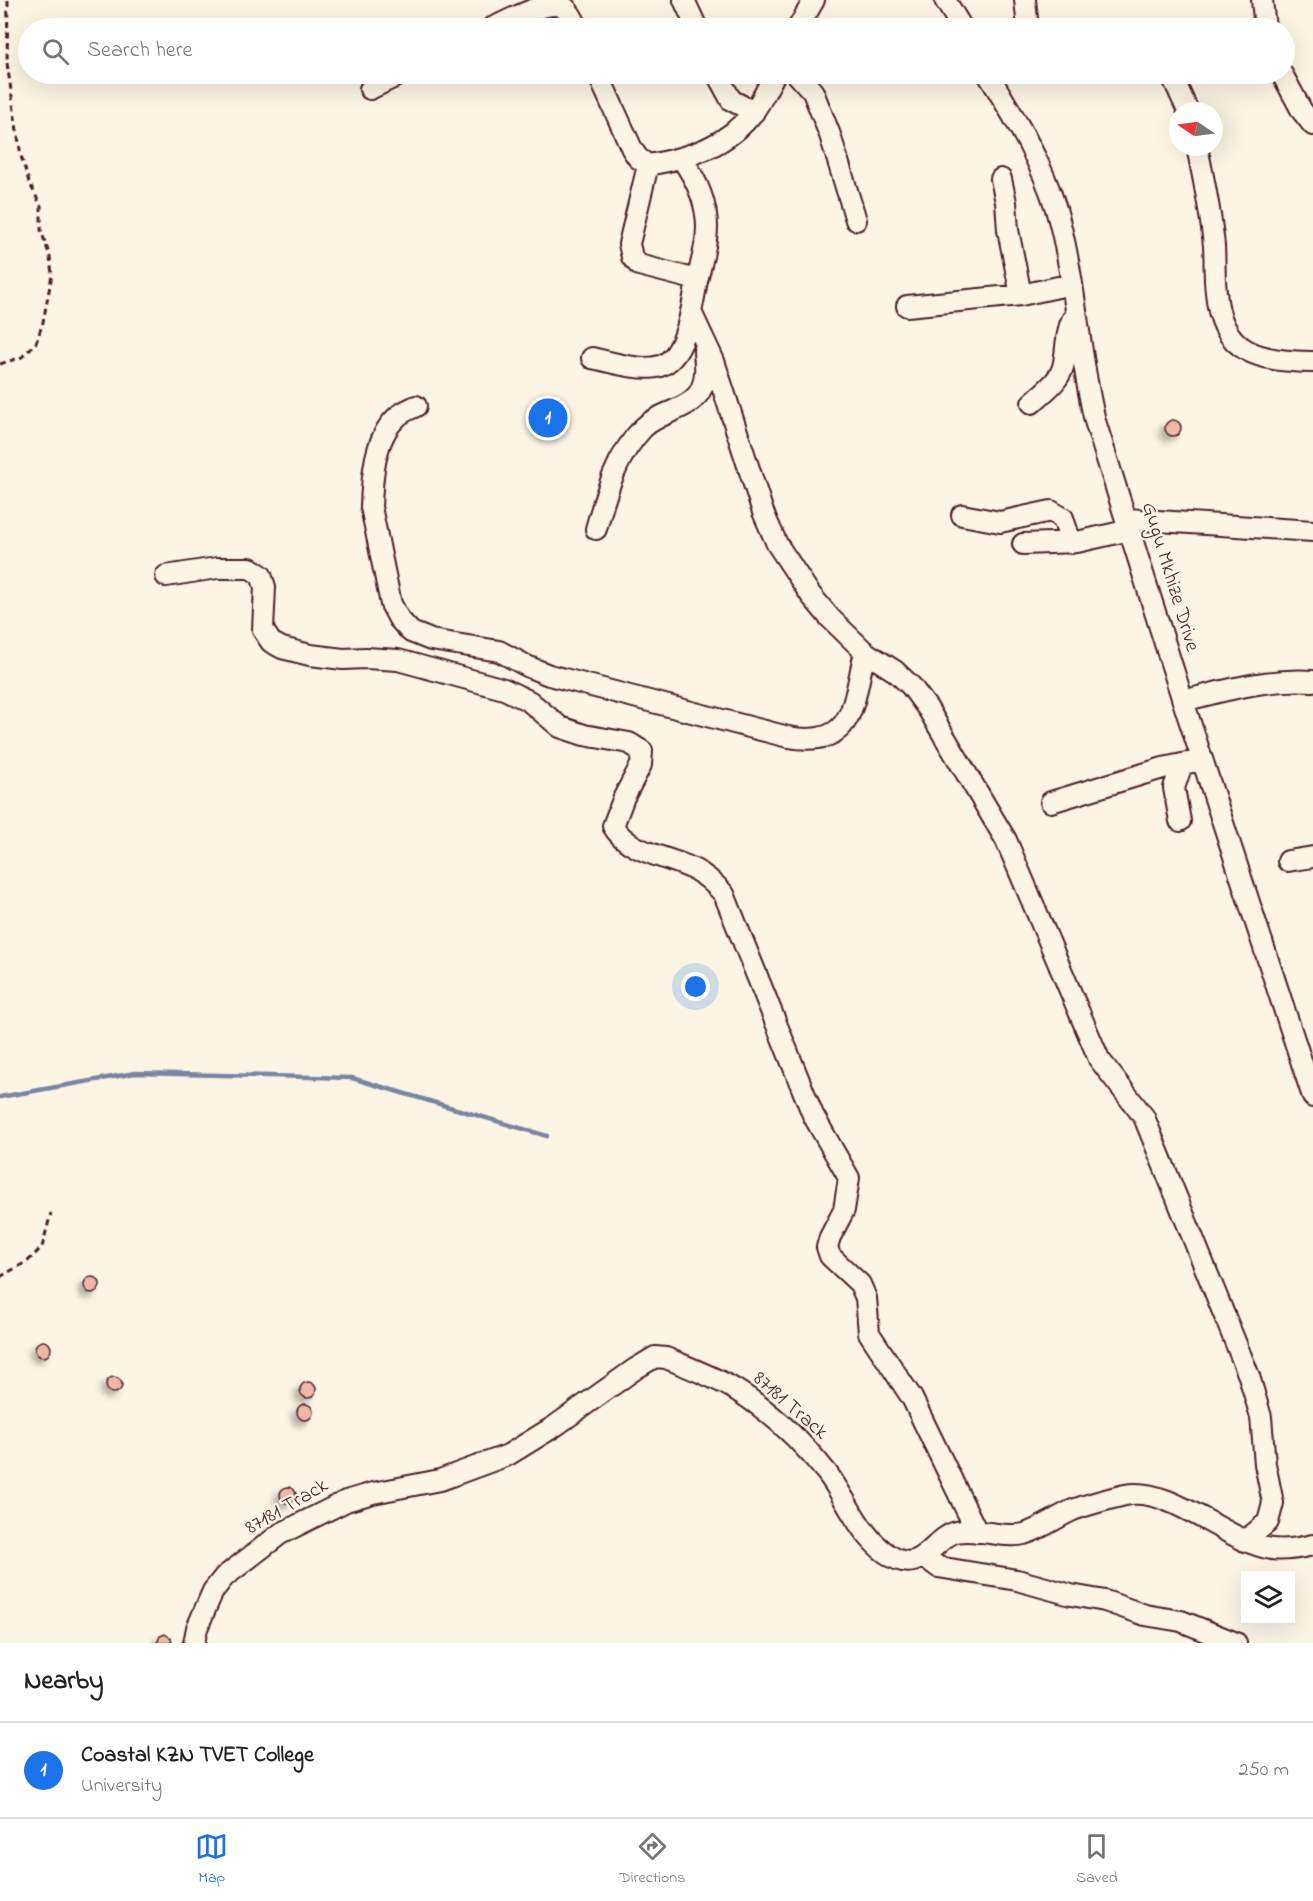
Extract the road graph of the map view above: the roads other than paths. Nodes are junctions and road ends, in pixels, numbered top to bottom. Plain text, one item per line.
1 (684, 0) edge
2 (814, 0) edge
3 (945, 0) edge
4 (1025, 0) edge
5 (1262, 0) edge
6 (513, 18) edge
7 (572, 18) edge
8 (692, 18) edge
9 (804, 18) edge
10 (956, 18) edge
11 (1027, 18) edge
12 (1264, 18) edge
13 (380, 84) edge
14 (603, 84) edge
15 (722, 84) edge
16 (769, 84) edge
17 (806, 84) edge
18 (994, 84) edge
19 (1176, 84) edge
20 (1287, 84) edge
21 (370, 89) dead end
22 (1184, 102) edge
23 (754, 112) junction
24 (1313, 125) edge
25 (1199, 156) edge
26 (682, 159) junction
27 (648, 165) junction
28 (1001, 179) dead end
29 (856, 220) dead end
30 (697, 280) junction
31 (1072, 284) junction
32 (1021, 295) junction
33 (908, 306) dead end
34 (692, 314) junction
35 (1076, 316) junction
36 (704, 338) junction
37 (592, 358) dead end
38 (1313, 362) edge
39 (1032, 403) dead end
40 (416, 406) dead end
41 (962, 515) dead end
42 (1128, 524) junction
43 (596, 529) dead end
44 (1313, 531) edge
45 (1071, 543) junction
46 (1023, 544) dead end
47 (166, 576) dead end
48 (865, 652) junction
49 (1313, 681) edge
50 (1183, 701) junction
51 (1202, 760) junction
52 (1182, 764) junction
53 (1051, 802) dead end
54 (1180, 821) dead end
55 (1313, 856) edge
56 (1288, 861) dead end
57 (1313, 1097) edge
58 (977, 1532) junction
59 (1245, 1541) junction
60 (1313, 1545) edge
61 (925, 1557) junction
62 (194, 1643) edge
63 (1236, 1643) edge

1 - 8 street
2 - 9 street
3 - 10 street
4 - 11 street
5 - 12 street
6 - 7 street
13 - 21 street
14 - 27 street
15 - 23 street
16 - 23 street
17 - 29 street
18 - 31 street, Gugu Mkhize Drive
19 - 22 street
20 - 24 street
23 - 26 street
25 - 38 street
26 - 27 street
26 - 30 street
27 - 30 street
28 - 32 street
30 - 34 street
31 - 32 street
31 - 35 street, Gugu Mkhize Drive
32 - 33 street
34 - 36 street
34 - 37 street
35 - 39 street
35 - 42 street, Gugu Mkhize Drive
36 - 43 street
36 - 48 street
40 - 48 street
41 - 45 street
42 - 44 street
42 - 45 street
42 - 50 street, Gugu Mkhize Drive
45 - 46 street
47 - 58 street
48 - 59 street
49 - 50 street
50 - 51 street, Gugu Mkhize Drive
51 - 52 street
51 - 57 street, Gugu Mkhize Drive
52 - 53 street
52 - 54 street
55 - 56 street
58 - 59 street
58 - 61 street
59 - 60 street
61 - 62 street, 87181 Track
61 - 63 street

